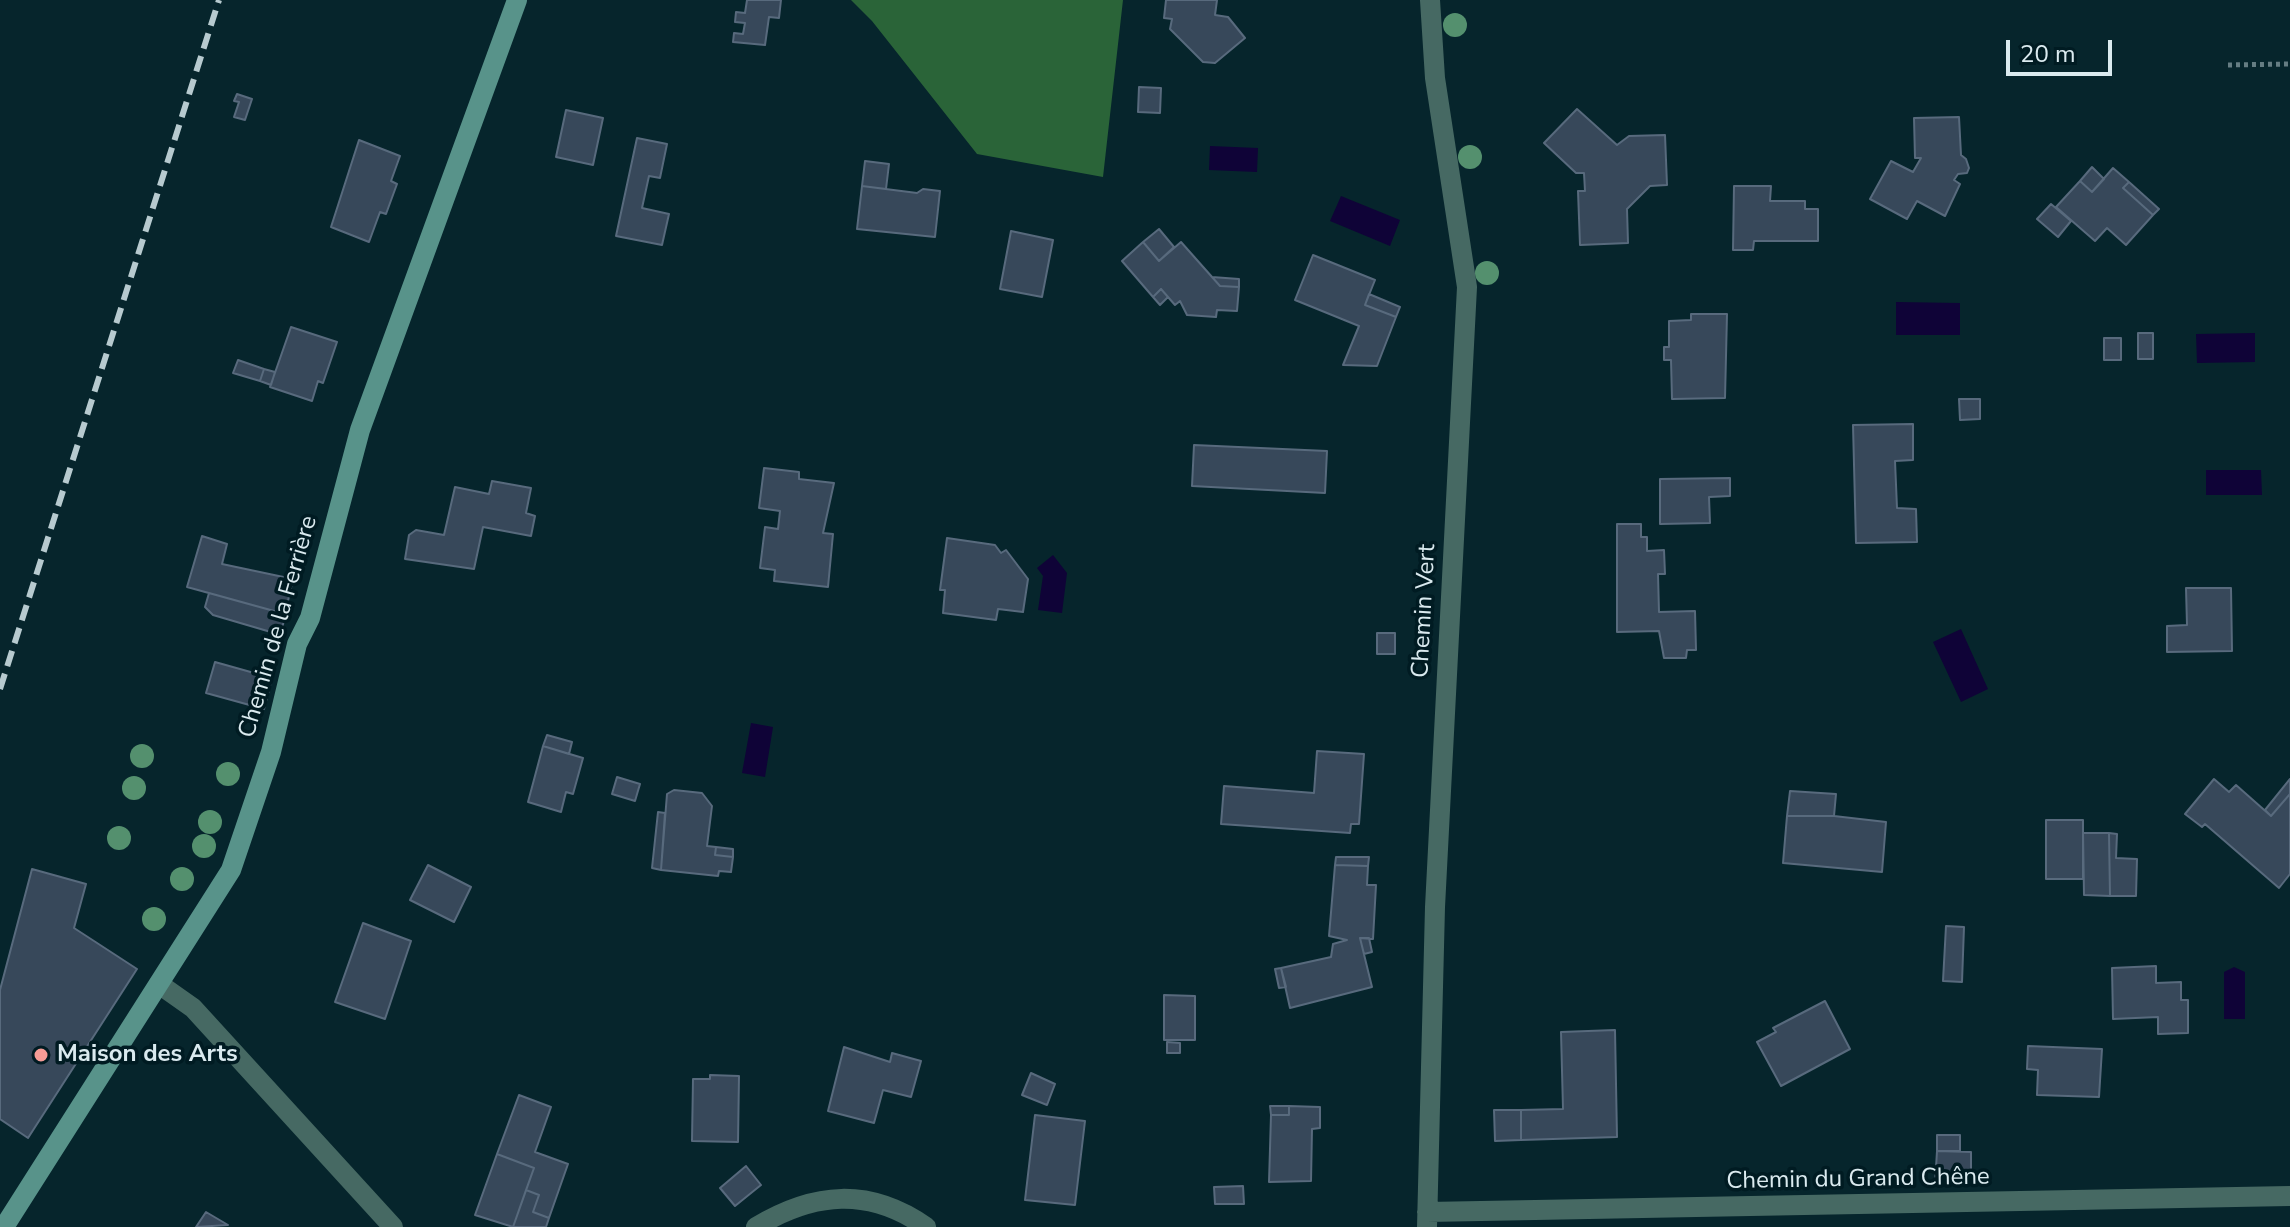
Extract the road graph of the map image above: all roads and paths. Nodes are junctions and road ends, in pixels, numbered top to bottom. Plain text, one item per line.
1 (517, 0) edge
2 (1430, 0) edge
3 (2290, 64) edge
4 (2228, 65) dead end
5 (159, 984) junction
6 (2290, 1196) edge
7 (1427, 1220) edge
8 (4, 1227) edge
9 (393, 1227) edge
10 (756, 1227) edge
11 (926, 1227) edge

1 - 5 street, Chemin de la Ferrière
2 - 7 street, Chemin Vert
3 - 4 path
5 - 8 street, Chemin de la Ferrière
5 - 9 street
6 - 7 street, Chemin du Grand Chêne
10 - 11 street

